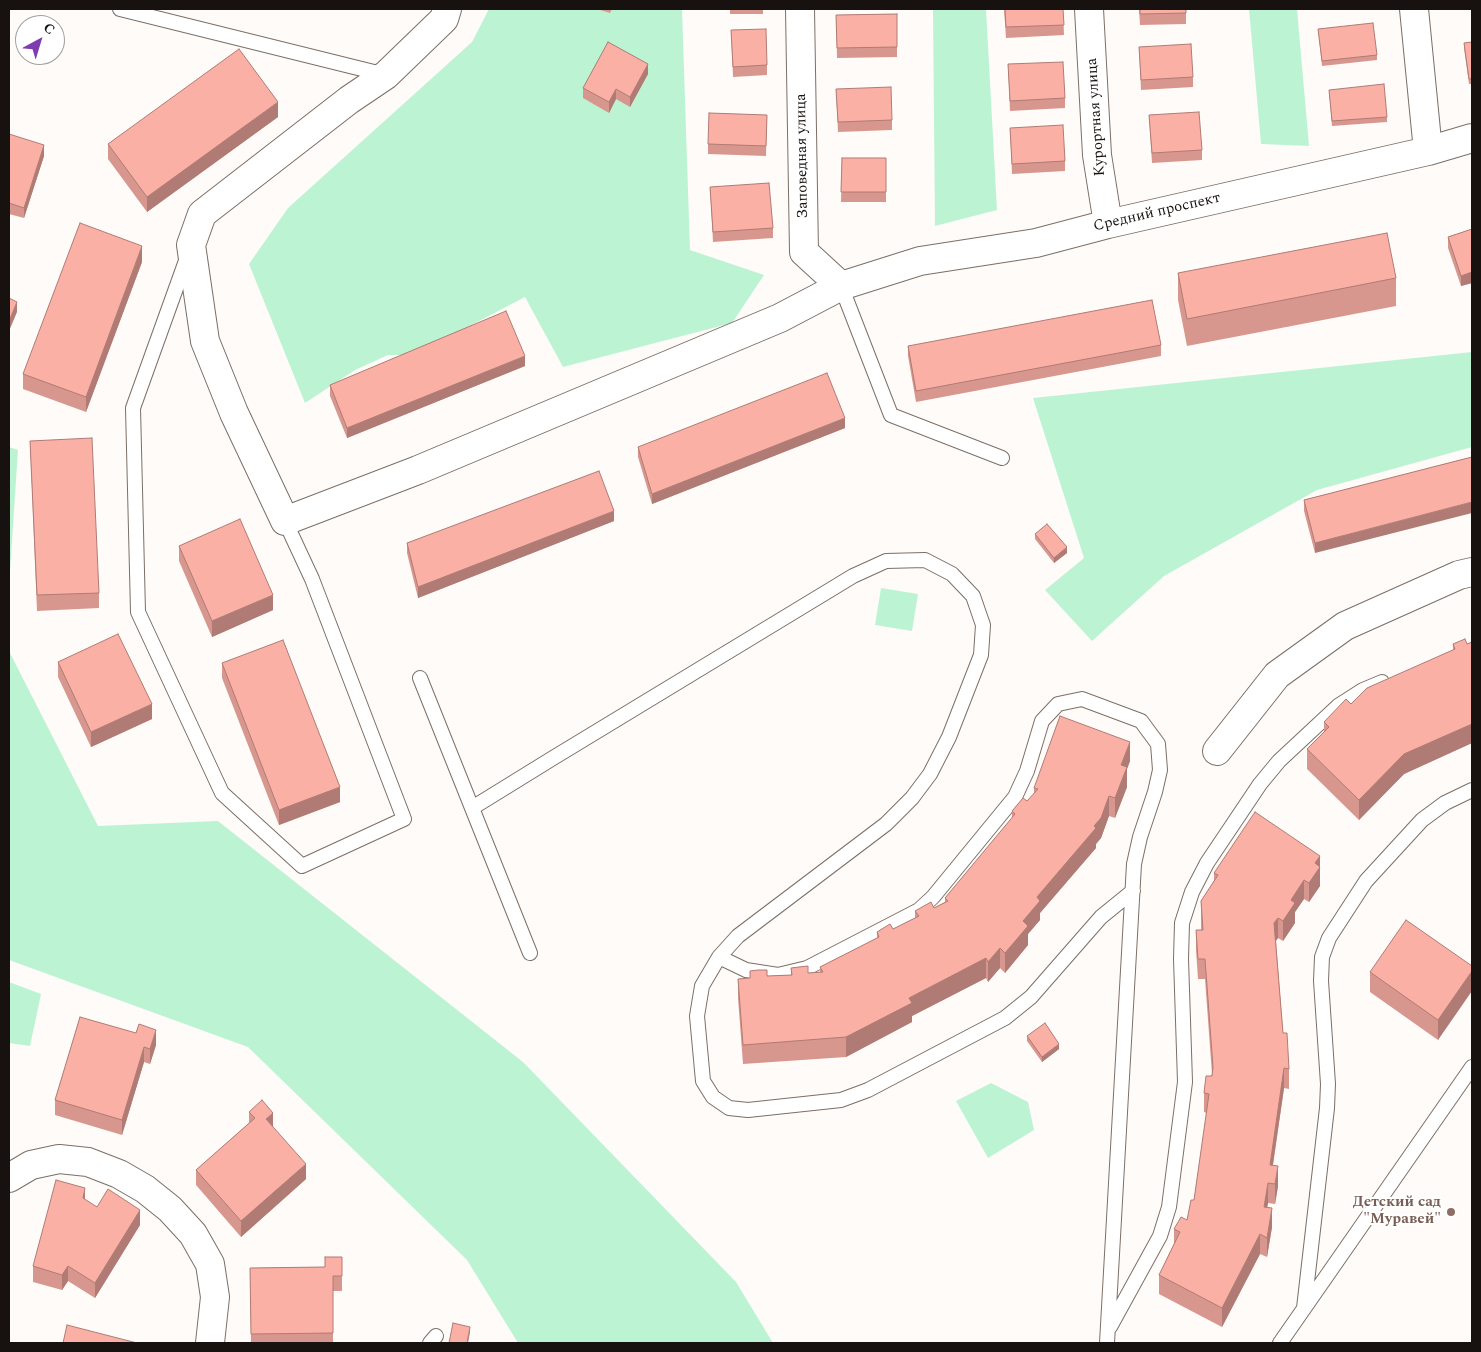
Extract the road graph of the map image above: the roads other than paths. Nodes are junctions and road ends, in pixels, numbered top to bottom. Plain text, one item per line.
1 (120, 9) edge
2 (447, 9) edge
3 (800, 9) edge
4 (1089, 9) edge
5 (1414, 9) edge
6 (386, 75) junction
7 (1472, 138) edge
8 (1428, 151) junction
9 (1108, 224) junction
10 (191, 245) junction
11 (841, 286) junction
12 (1002, 458) dead end
13 (285, 521) junction
14 (1472, 572) edge
15 (420, 678) dead end
16 (1390, 678) edge
17 (1217, 751) dead end
18 (1472, 790) edge
19 (472, 808) junction
20 (1133, 891) junction
21 (530, 953) dead end
22 (719, 957) junction
23 (1472, 1067) edge
24 (9, 1178) edge
25 (1304, 1308) junction
26 (1107, 1337) edge
27 (210, 1343) edge
28 (1280, 1343) edge

1 - 6 lane
2 - 6 street
3 - 11 street, Заповедная улица
4 - 9 street, Курортная улица
5 - 8 street
6 - 10 street
7 - 8 street, Средний проспект
8 - 9 street, Средний проспект
9 - 11 street, Средний проспект
10 - 13 street
10 - 13 lane
11 - 12 lane
11 - 13 street, Средний проспект
14 - 17 street
15 - 19 lane
16 - 26 lane
18 - 25 lane
19 - 21 lane
19 - 22 lane
20 - 22 lane
20 - 22 lane
20 - 26 lane
23 - 25 lane
24 - 27 street
25 - 28 lane

